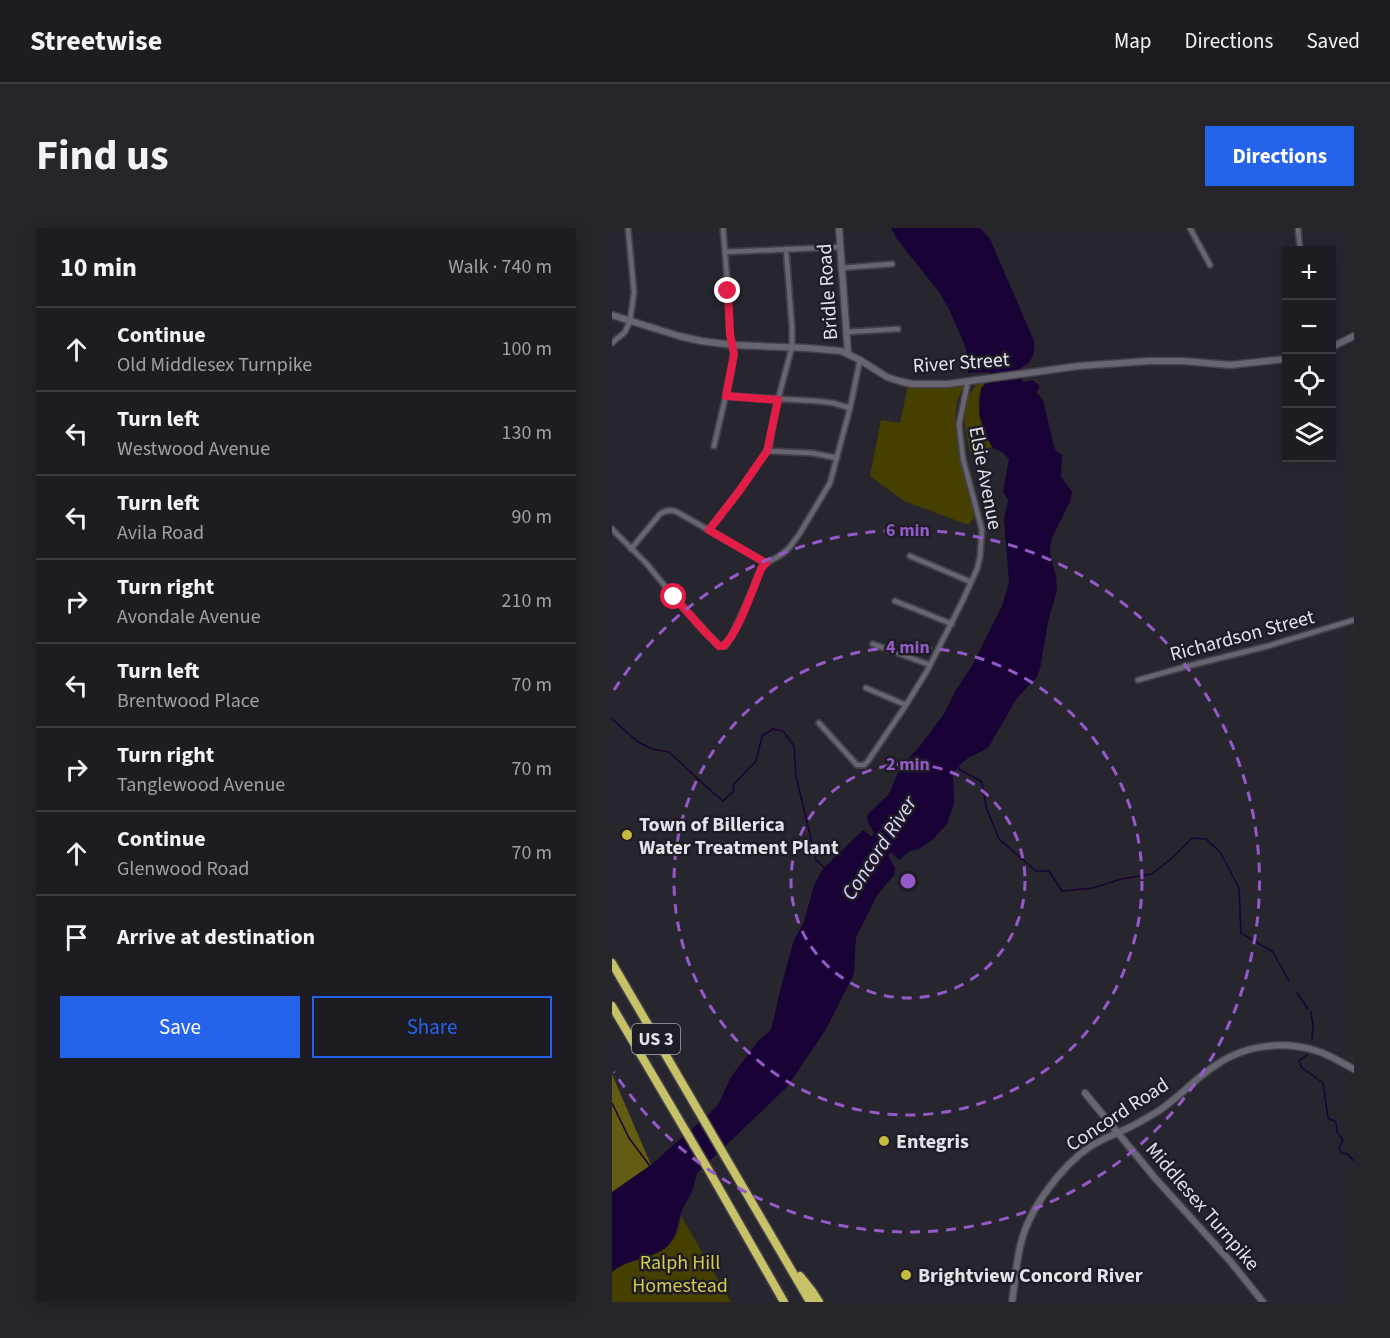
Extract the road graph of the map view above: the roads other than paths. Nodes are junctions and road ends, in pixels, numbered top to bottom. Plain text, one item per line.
1 (627, 228) edge
2 (723, 228) edge
3 (839, 228) edge
4 (1190, 228) edge
5 (1298, 228) edge
6 (1300, 246) edge
7 (840, 247) junction
8 (786, 249) junction
9 (725, 252) junction
10 (892, 264) dead end
11 (1210, 265) dead end
12 (841, 268) junction
13 (612, 315) edge
14 (630, 321) junction
15 (898, 329) dead end
16 (846, 332) junction
17 (1354, 336) edge
18 (612, 343) edge
19 (733, 345) junction
20 (1336, 345) edge
21 (792, 348) junction
22 (848, 354) junction
23 (860, 360) junction
24 (1282, 360) edge
25 (969, 381) junction
26 (726, 396) junction
27 (778, 400) junction
28 (850, 408) junction
29 (714, 447) dead end
30 (767, 451) junction
31 (837, 458) junction
32 (612, 529) edge
33 (709, 530) junction
34 (631, 549) junction
35 (910, 556) dead end
36 (766, 563) junction
37 (971, 582) junction
38 (895, 601) dead end
39 (1354, 620) edge
40 (952, 624) junction
41 (873, 644) dead end
42 (930, 665) junction
43 (1138, 680) dead end
44 (866, 688) dead end
45 (906, 705) junction
46 (819, 723) dead end
47 (612, 963) edge
48 (612, 1006) edge
49 (1354, 1069) edge
50 (1085, 1093) dead end
51 (1118, 1133) junction
52 (785, 1260) junction
53 (784, 1302) edge
54 (810, 1302) edge
55 (819, 1302) edge
56 (1012, 1302) edge
57 (1262, 1302) edge

1 - 14 street
2 - 9 street
3 - 7 main road, Bridle Road
4 - 11 street
5 - 6 street
7 - 8 street
7 - 12 main road, Bridle Road
8 - 9 street
8 - 21 street
9 - 19 street
10 - 12 street
12 - 16 main road, Bridle Road
13 - 14 main road, River Street
14 - 18 street
14 - 19 main road, River Street
15 - 16 street
16 - 22 main road, Bridle Road
17 - 20 main road
19 - 21 main road, River Street
19 - 26 street
21 - 22 main road, River Street
21 - 27 street
22 - 23 main road, River Street
23 - 25 main road, River Street
23 - 28 street
24 - 25 main road, River Street
25 - 37 street, Elsie Avenue
26 - 27 street
26 - 29 street
27 - 28 street
27 - 30 street
28 - 31 street
30 - 31 street
30 - 33 street
31 - 36 street
32 - 34 street
33 - 34 street
33 - 36 street
34 - 36 street
35 - 37 street
37 - 40 street, Elsie Avenue
38 - 40 street
39 - 43 street, Richardson Street
40 - 42 street, Elsie Avenue
41 - 42 street
42 - 45 street, Elsie Avenue
44 - 45 street
45 - 46 street, Elsie Avenue
47 - 52 highway, US 3
48 - 53 highway, US 3
49 - 51 main road, Concord Road
50 - 51 main road, Middlesex Turnpike
51 - 56 main road, Concord Road
51 - 57 main road, Middlesex Turnpike
52 - 54 highway, US 3
52 - 55 highway

